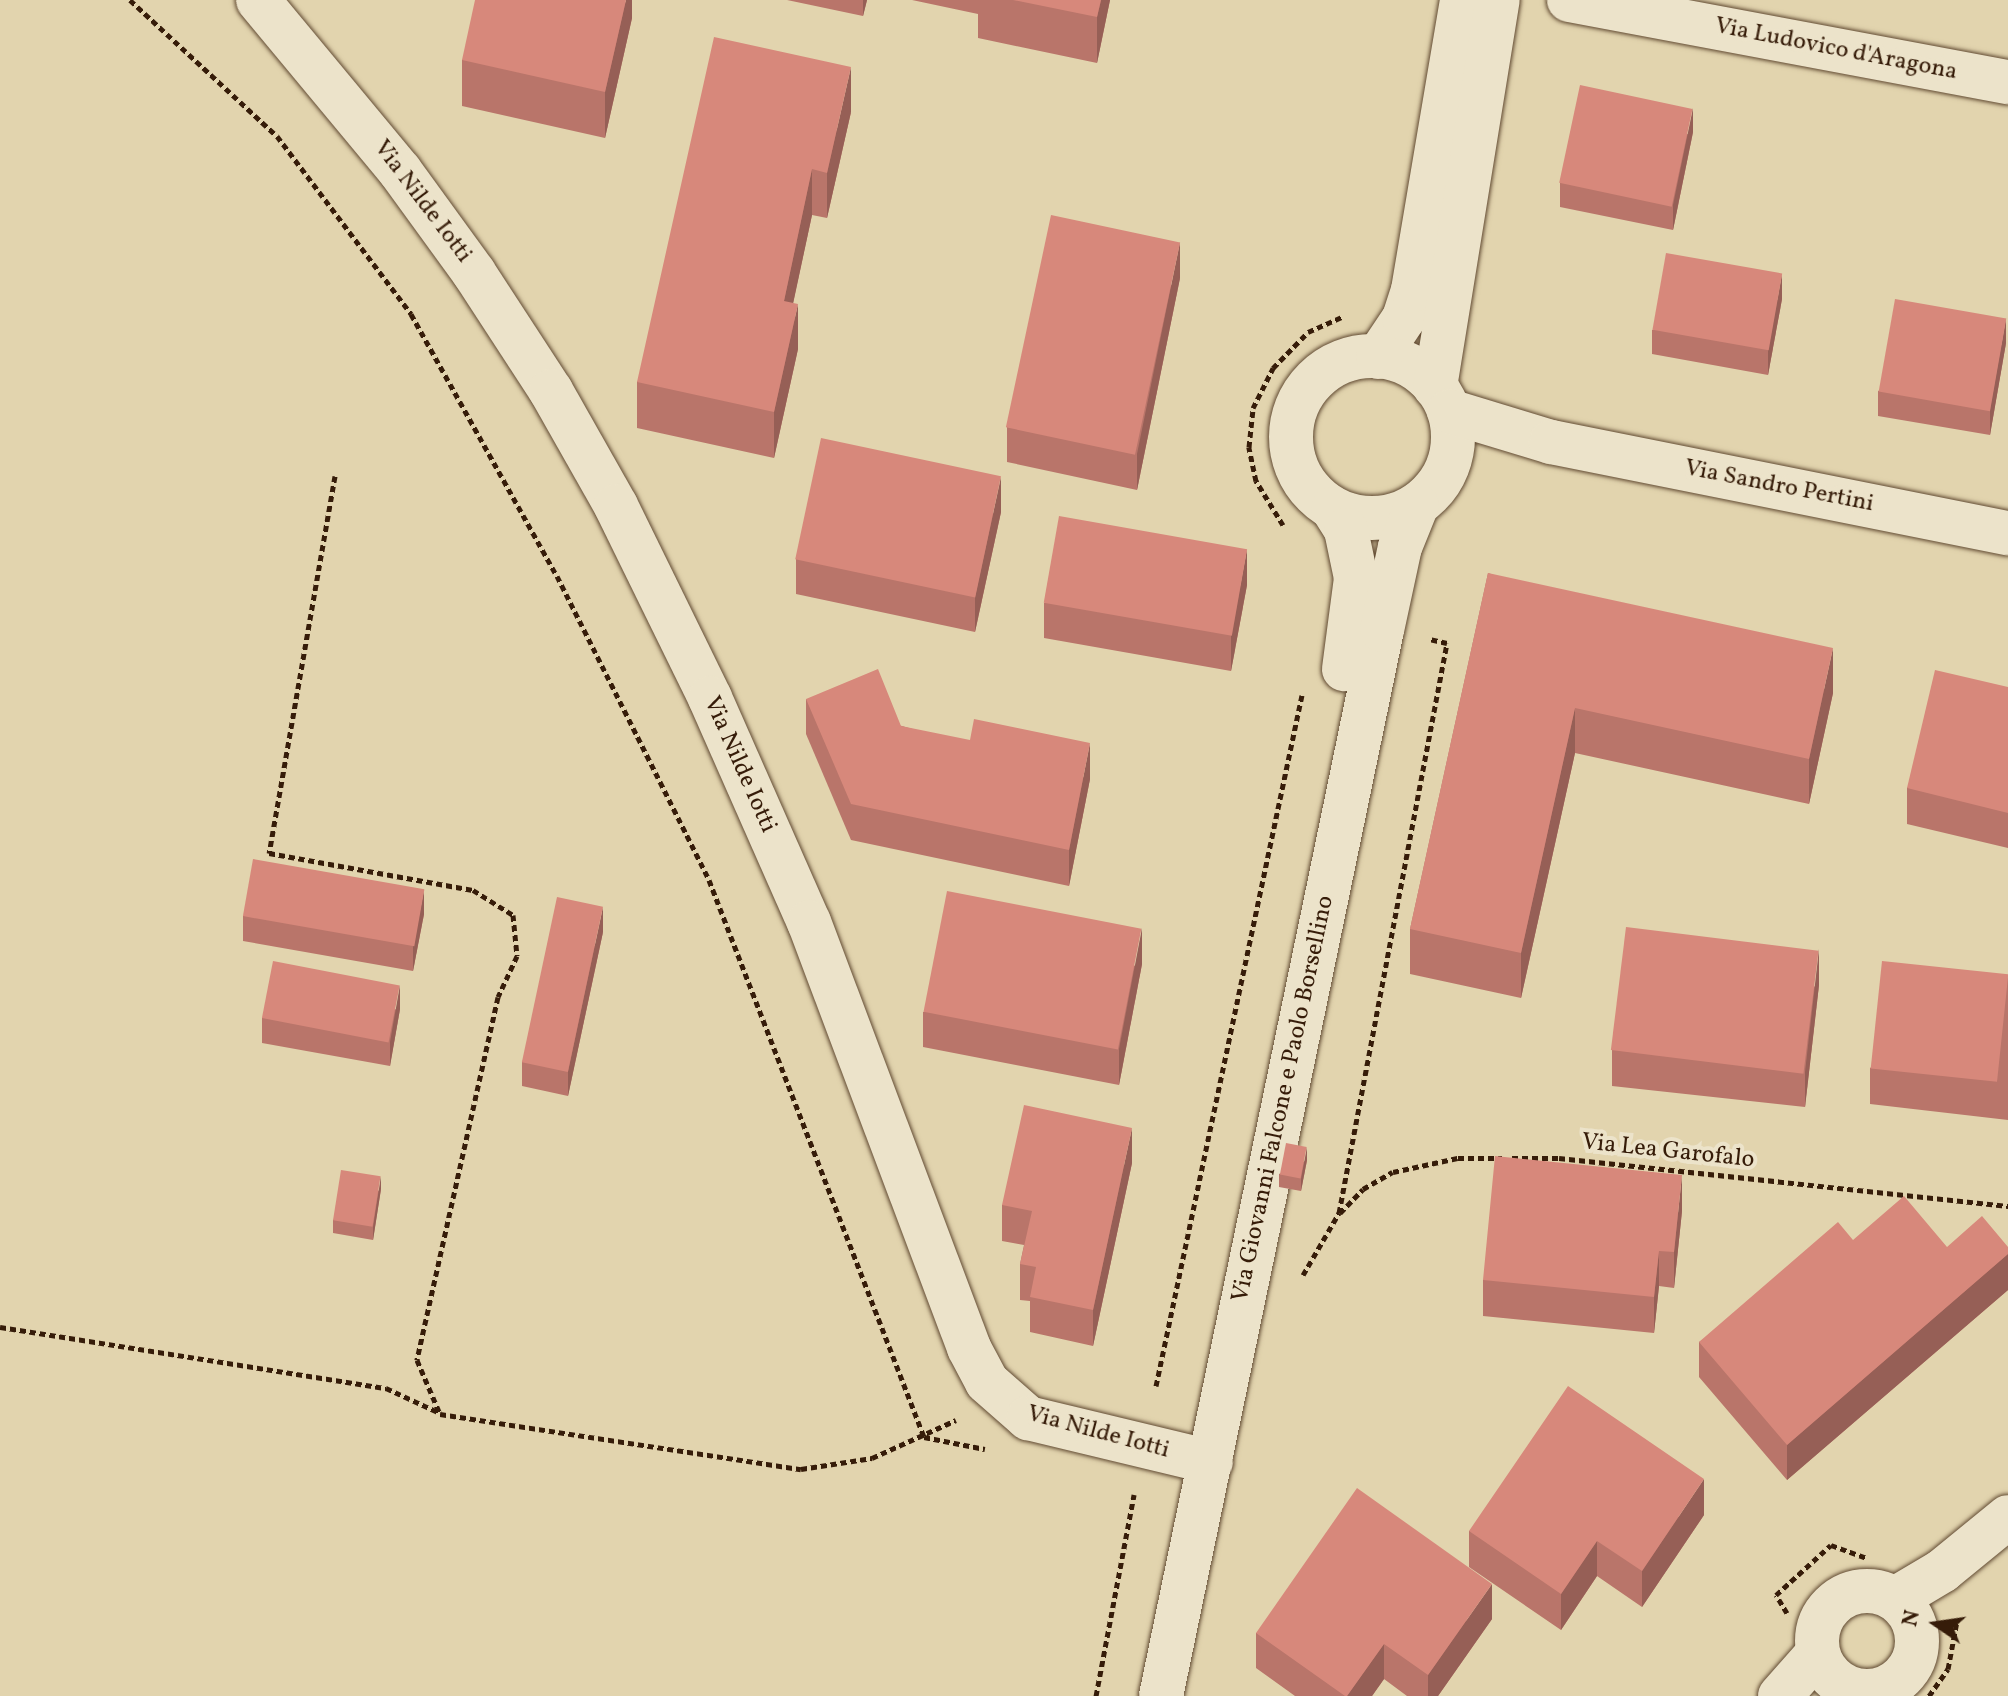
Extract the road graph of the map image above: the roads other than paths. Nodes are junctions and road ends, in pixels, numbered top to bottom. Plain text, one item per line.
1 (258, 0) edge
2 (1462, 0) edge
3 (1498, 0) edge
4 (1569, 0) edge
5 (2008, 82) edge
6 (1378, 357) junction
7 (1442, 399) junction
8 (1551, 442) junction
9 (1451, 461) junction
10 (1417, 505) junction
11 (1333, 509) junction
12 (2008, 533) edge
13 (1197, 1459) junction
14 (2008, 1517) edge
15 (1906, 1615) junction
16 (1829, 1668) junction
17 (1912, 1691) edge
18 (1782, 1695) edge
19 (1132, 1696) edge
20 (1161, 1696) edge

1 - 13 street, Via Nilde Iotti
2 - 6 street
3 - 7 street
4 - 5 street, Via Ludovico d'Aragona
6 - 7 street, Via Giovanni Falcone e Paolo Borsellino
6 - 11 street, Via Giovanni Falcone e Paolo Borsellino
7 - 8 street, Via Sandro Pertini
7 - 9 street
8 - 9 street, Via Sandro Pertini
8 - 12 street, Via Sandro Pertini
9 - 10 street, Via Giovanni Falcone e Paolo Borsellino
10 - 11 street, Via Giovanni Falcone e Paolo Borsellino
10 - 13 street, Via Giovanni Falcone e Paolo Borsellino
11 - 13 street, Via Giovanni Falcone e Paolo Borsellino
13 - 19 street, Via Giovanni Falcone e Paolo Borsellino
13 - 20 street, Via Giovanni Falcone e Paolo Borsellino
14 - 15 street
15 - 16 street
15 - 17 street
16 - 17 street
16 - 18 street

